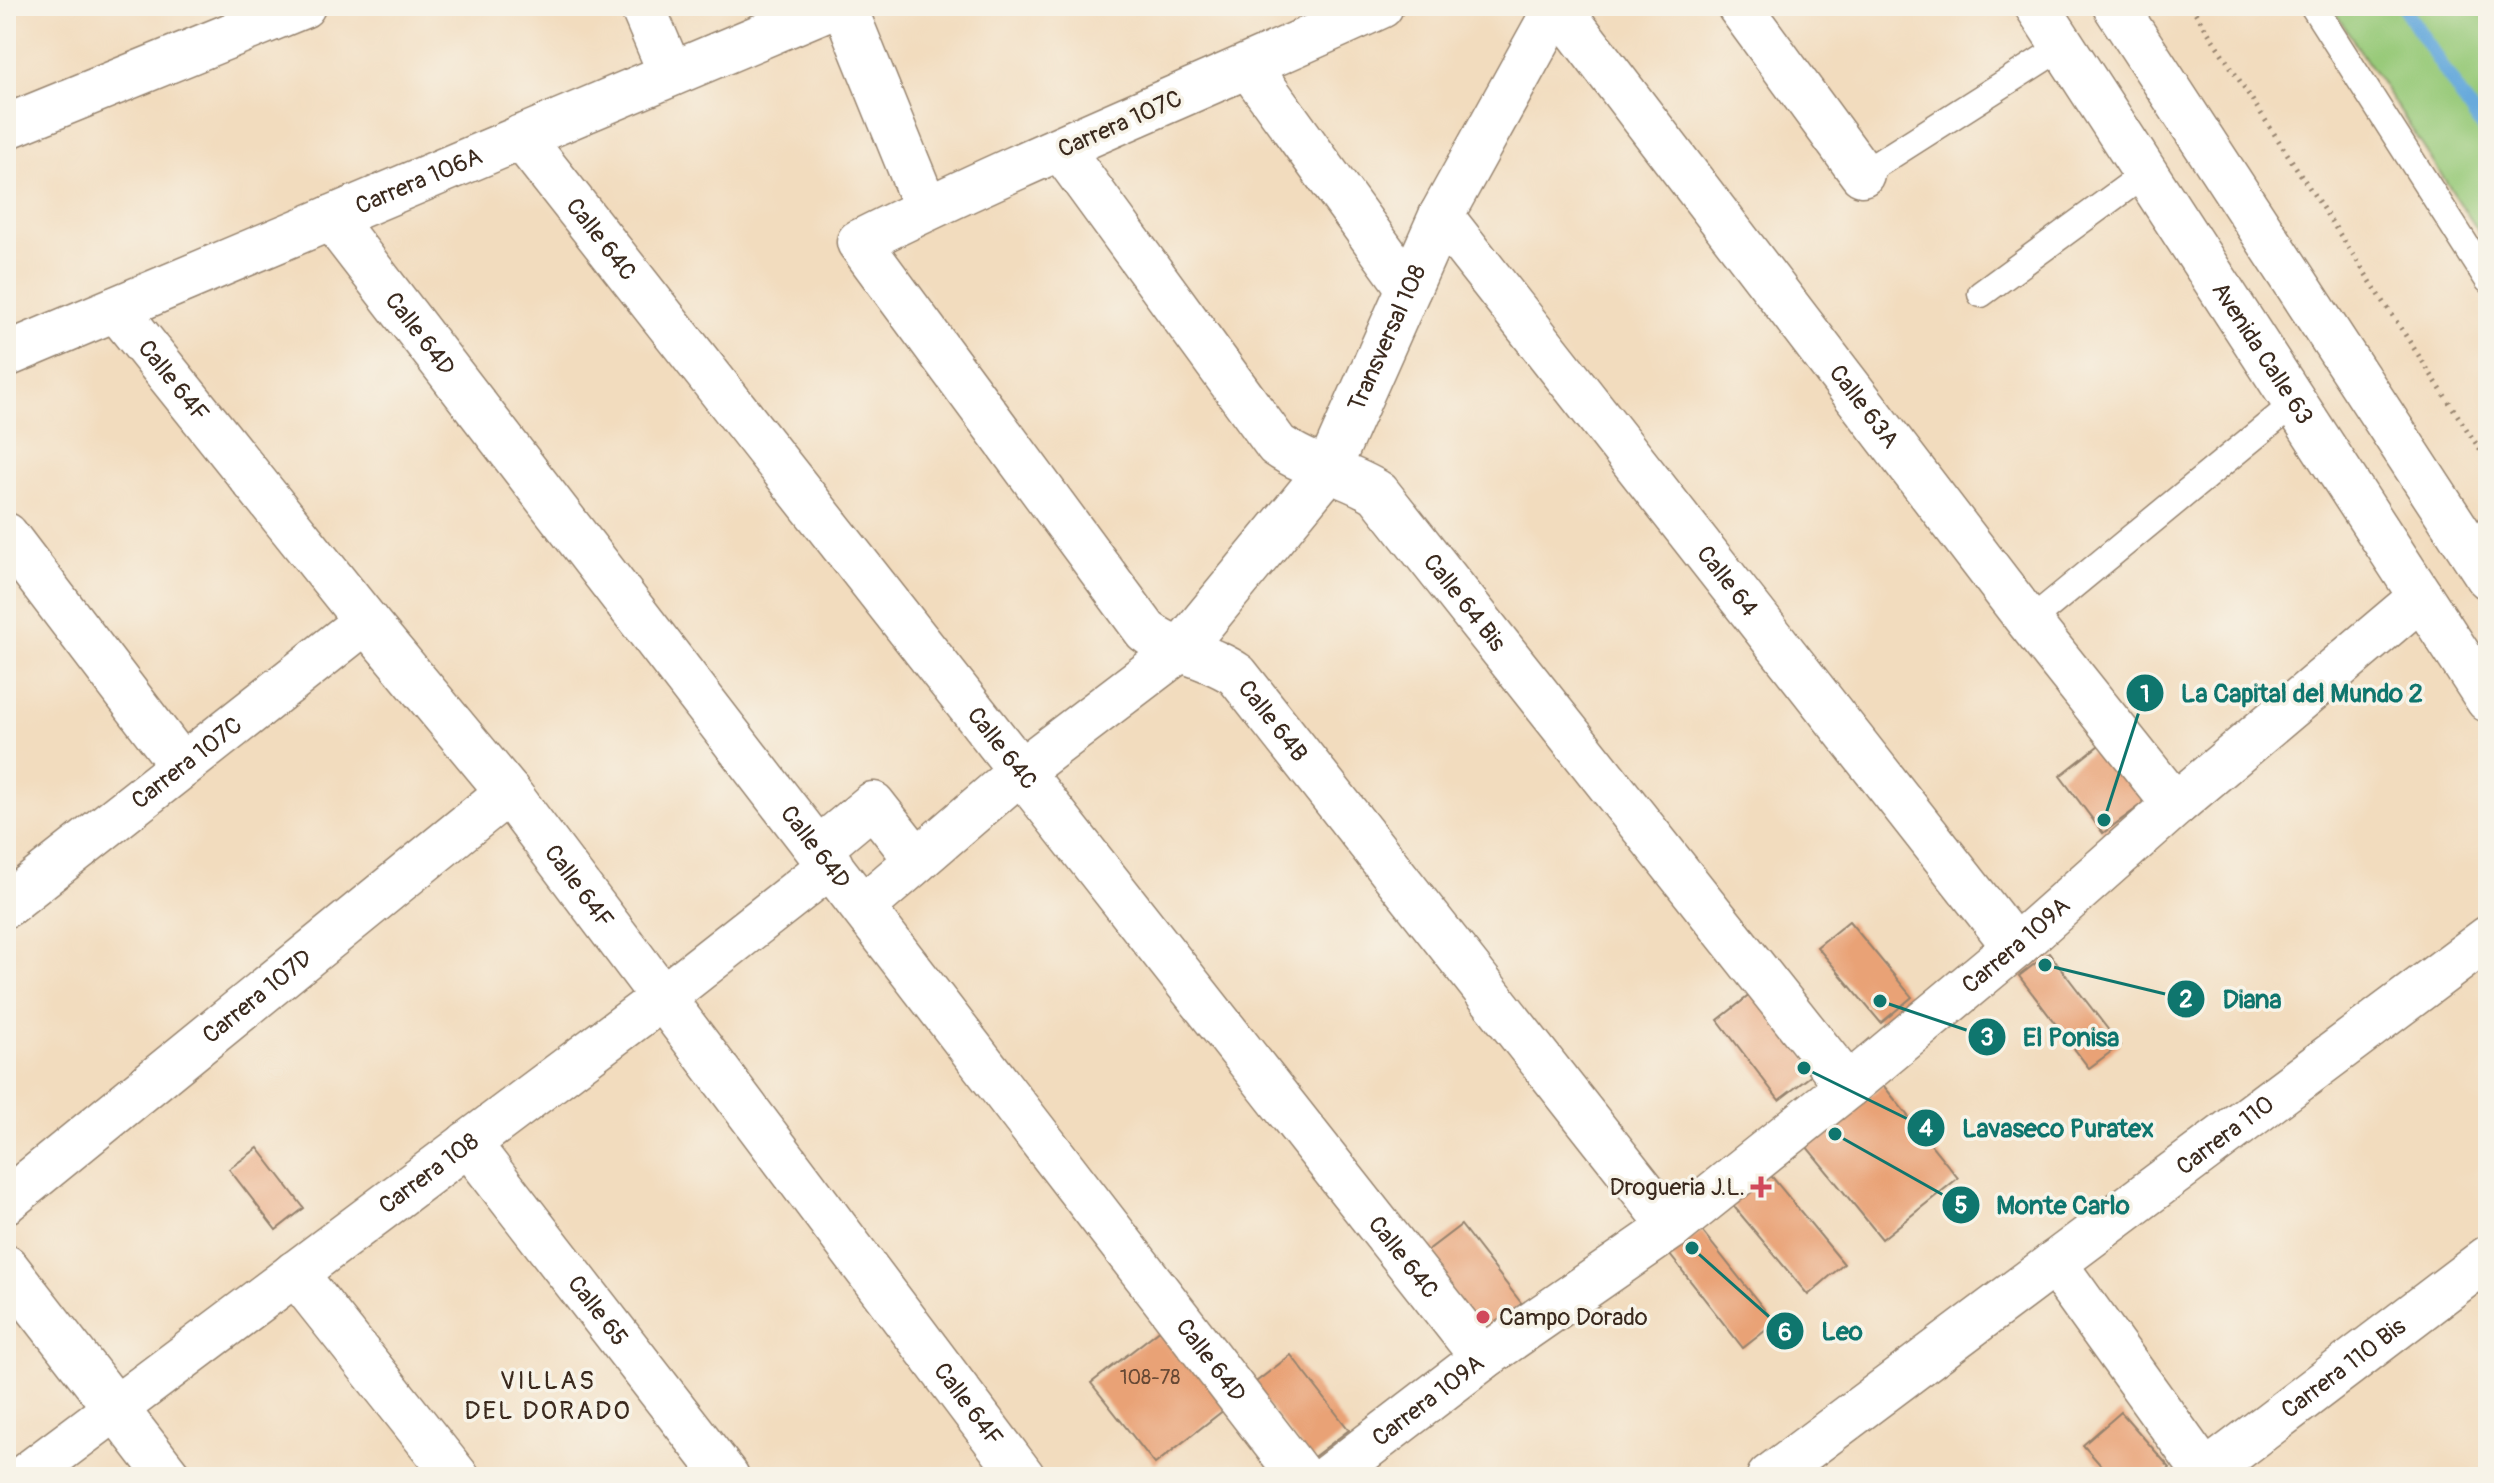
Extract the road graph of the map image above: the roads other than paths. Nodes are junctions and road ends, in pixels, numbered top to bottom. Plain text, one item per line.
1 (303, 6) edge
2 (642, 6) edge
3 (833, 6) edge
4 (844, 6) edge
5 (1381, 6) edge
6 (1557, 6) edge
7 (1739, 6) edge
8 (2037, 6) edge
9 (2115, 6) edge
10 (2313, 6) edge
11 (2063, 46) junction
12 (1249, 67) junction
13 (671, 74) junction
14 (6, 127) edge
15 (521, 137) junction
16 (1061, 149) junction
17 (2146, 173) junction
18 (1862, 174) joint
19 (926, 208) junction
20 (1441, 216) junction
21 (331, 218) junction
22 (859, 242) joint
23 (2488, 280) edge
24 (1409, 288) junction
25 (1981, 294) dead end
26 (116, 309) junction
27 (6, 355) edge
28 (2295, 403) junction
29 (1328, 470) junction
30 (6, 535) edge
31 (2488, 577) edge
32 (2421, 597) junction
33 (366, 621) junction
34 (2029, 622) junction
35 (1182, 648) junction
36 (2488, 700) edge
37 (182, 766) junction
38 (1022, 770) junction
39 (508, 792) junction
40 (2175, 805) junction
41 (825, 857) junction
42 (917, 860) junction
43 (8, 898) edge
44 (863, 907) junction
45 (2488, 938) edge
46 (2015, 947) junction
47 (662, 998) junction
48 (1848, 1086) junction
49 (468, 1143) junction
50 (6, 1201) edge
51 (1672, 1227) junction
52 (2488, 1258) edge
53 (2054, 1263) junction
54 (6, 1267) edge
55 (295, 1273) junction
56 (1483, 1358) junction
57 (116, 1408) junction
58 (2202, 1475) edge
59 (24, 1477) edge
60 (169, 1477) edge
61 (457, 1477) edge
62 (727, 1477) edge
63 (1023, 1477) edge
64 (1301, 1477) edge
65 (1328, 1477) edge
66 (1769, 1477) edge

1 - 14 street
2 - 13 street
3 - 13 street, Carrera 106A
4 - 19 street
5 - 12 street, Carrera 107C
6 - 20 street, Transversal 108
6 - 34 street, Calle 63A
7 - 18 street
8 - 11 street, Avenida Calle 63
9 - 31 street
10 - 23 lane
11 - 17 street, Avenida Calle 63
11 - 18 lane
12 - 16 street, Carrera 107C
12 - 24 street
13 - 15 street, Carrera 106A
15 - 21 street, Carrera 106A
15 - 38 street, Calle 64C
16 - 19 street, Carrera 107C
16 - 29 street, Calle 64 Bis
17 - 25 lane
17 - 28 street, Avenida Calle 63
19 - 22 street, Carrera 107C
20 - 24 street, Transversal 108
20 - 46 street, Calle 64
21 - 26 street, Carrera 106A
21 - 41 street, Calle 64D
22 - 35 street, Calle 64B
24 - 29 street, Transversal 108
26 - 27 street, Carrera 106A
26 - 33 street, Calle 64F
28 - 32 street, Avenida Calle 63
28 - 34 lane
29 - 35 street, Transversal 108
29 - 48 street, Calle 64 Bis
30 - 37 street
32 - 36 street, Avenida Calle 63
32 - 40 street, Carrera 109A
33 - 37 street, Carrera 107C
33 - 39 street, Calle 64F
34 - 40 street, Calle 63A
35 - 38 street
35 - 51 street, Calle 64B
37 - 43 street, Carrera 107C
38 - 42 street
38 - 56 street, Calle 64C
39 - 47 street, Calle 64F
39 - 50 street, Carrera 107D
40 - 46 street, Carrera 109A
41 - 42 street, Carrera 108
41 - 44 street, Calle 64D
41 - 47 street, Carrera 108
42 - 44 street
44 - 64 street, Calle 64D
45 - 53 street, Carrera 110
46 - 48 street, Carrera 109A
47 - 49 street, Carrera 108
47 - 63 street, Calle 64F
48 - 51 street, Carrera 109A
49 - 55 street, Carrera 108
49 - 62 street, Calle 65
51 - 56 street, Carrera 109A
52 - 58 street, Carrera 110 Bis
53 - 58 street
53 - 66 street, Carrera 110
54 - 57 street
55 - 57 street, Carrera 108
55 - 61 street
56 - 65 street, Carrera 109A
57 - 59 street, Carrera 108
57 - 60 street

